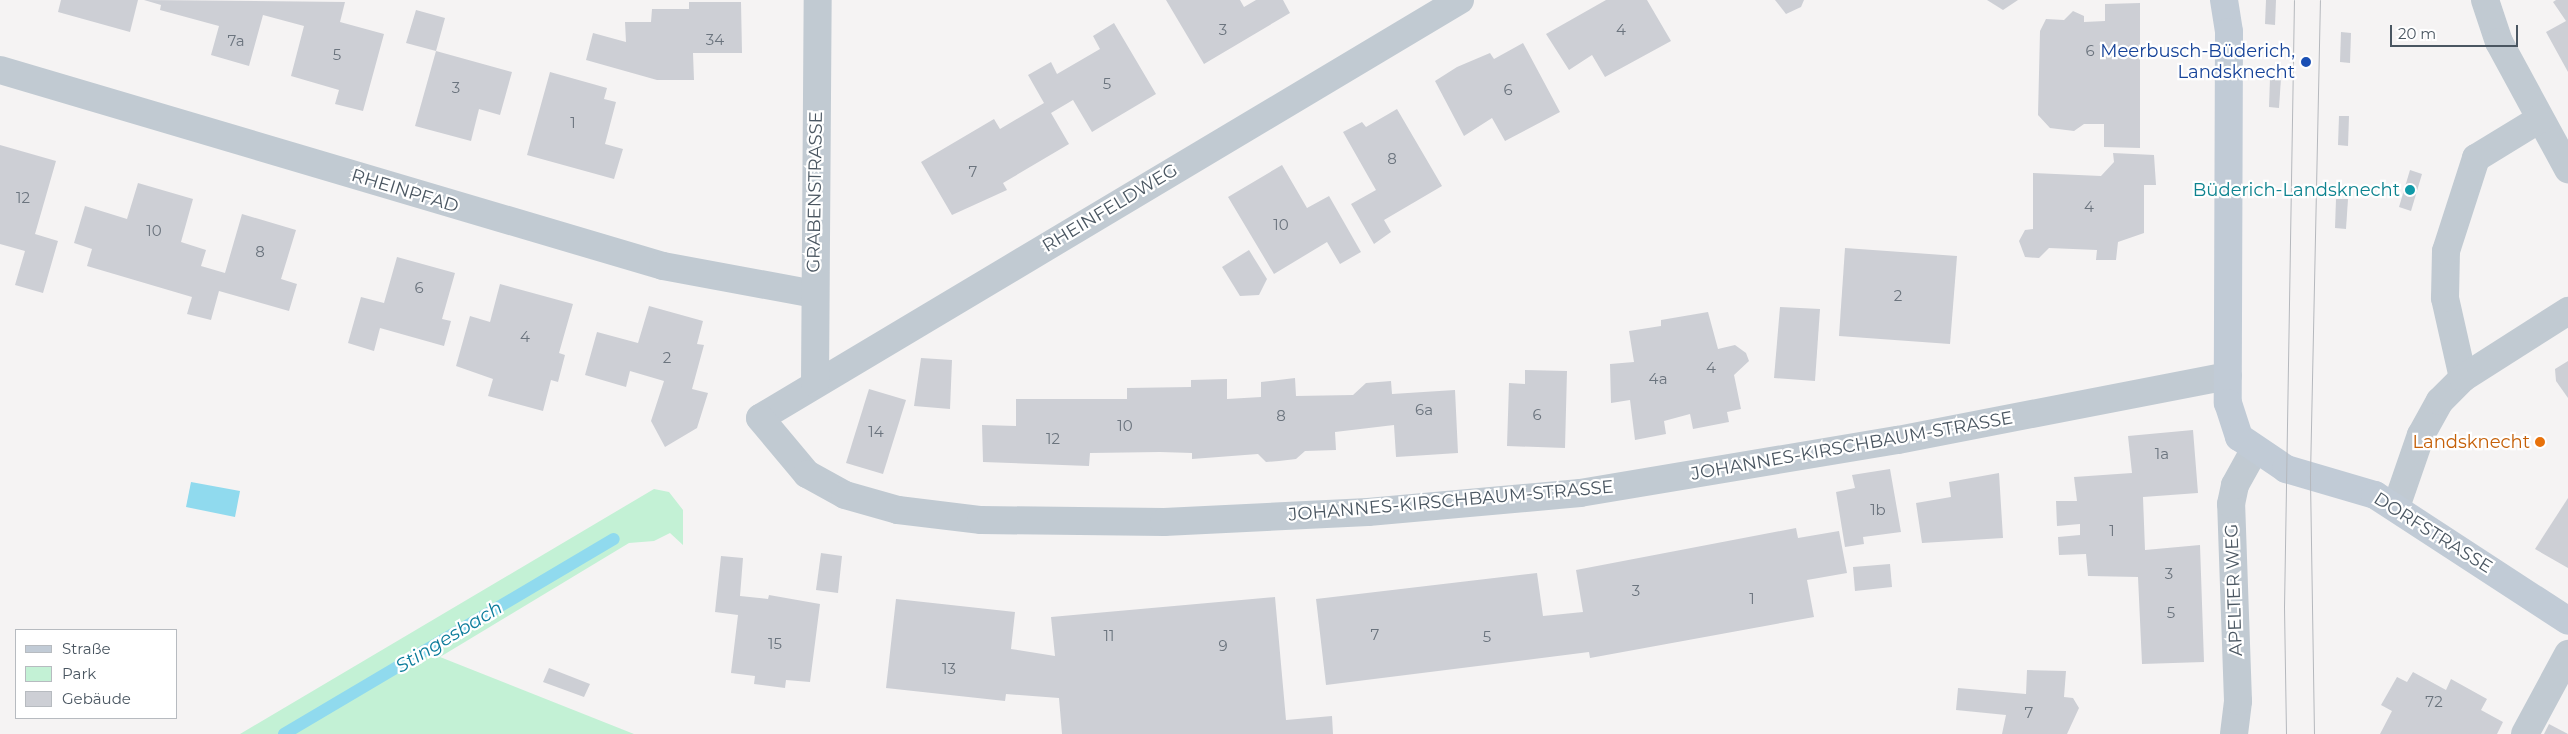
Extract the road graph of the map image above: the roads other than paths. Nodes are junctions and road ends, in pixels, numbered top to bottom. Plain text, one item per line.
1 (818, 0) edge
2 (1460, 0) edge
3 (2224, 0) edge
4 (2485, 0) edge
5 (0, 70) edge
6 (2540, 118) junction
7 (2568, 169) edge
8 (814, 294) junction
9 (2568, 311) edge
10 (2228, 376) junction
11 (2463, 378) junction
12 (815, 384) junction
13 (760, 418) joint
14 (2254, 451) junction
15 (2396, 507) junction
16 (2568, 621) edge
17 (2568, 654) edge
18 (2234, 734) edge
19 (2525, 734) edge

1 - 8 street, GRABENSTRASSE
2 - 12 street, RHEINFELDWEG
3 - 10 main road
4 - 6 street
5 - 8 street, RHEINPFAD
6 - 7 street
6 - 11 street
8 - 12 street, GRABENSTRASSE
9 - 11 street
10 - 13 street, JOHANNES-KIRSCHBAUM-STRASSE
10 - 14 main road
11 - 15 street
12 - 13 street, RHEINFELDWEG
14 - 15 main road, DORFSTRASSE
14 - 18 street, APELTER WEG
15 - 16 main road, DORFSTRASSE
17 - 19 street

